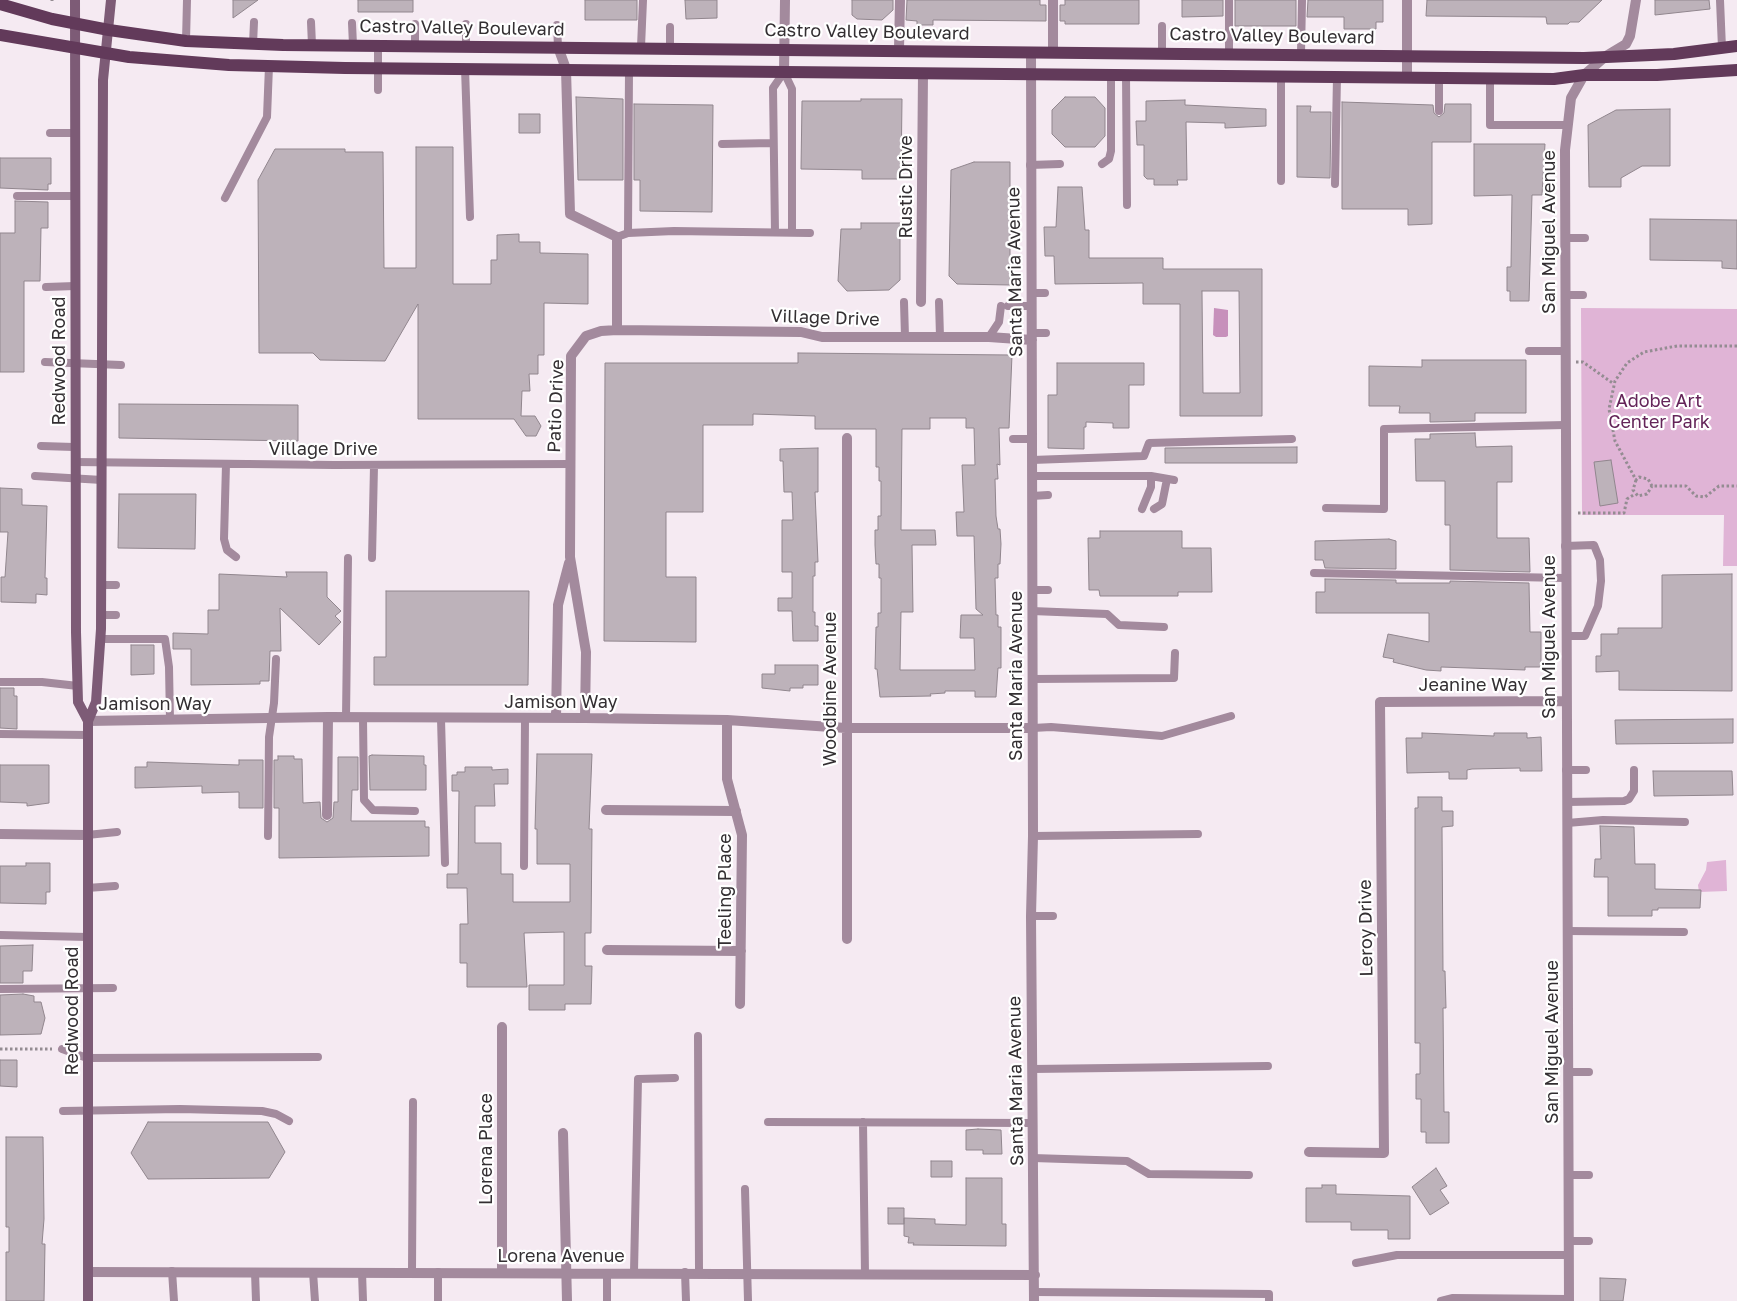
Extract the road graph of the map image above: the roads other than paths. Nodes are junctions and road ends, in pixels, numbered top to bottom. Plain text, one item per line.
1 (75, 0) edge
2 (111, 0) edge
3 (187, 0) edge
4 (643, 0) edge
5 (785, 0) edge
6 (900, 0) edge
7 (1053, 0) edge
8 (1229, 0) edge
9 (1302, 0) edge
10 (1407, 0) edge
11 (1636, 0) edge
12 (1720, 0) edge
13 (0, 4) edge
14 (254, 22) dead end
15 (311, 22) dead end
16 (76, 23) junction
17 (352, 23) dead end
18 (414, 24) dead end
19 (466, 24) dead end
20 (557, 25) dead end
21 (1162, 26) dead end
22 (670, 27) dead end
23 (109, 30) junction
24 (0, 35) edge
25 (186, 41) junction
26 (253, 44) junction
27 (352, 44) junction
28 (312, 45) junction
29 (378, 45) junction
30 (415, 46) junction
31 (466, 46) junction
32 (1737, 46) edge
33 (558, 47) junction
34 (641, 47) junction
35 (670, 48) junction
36 (1722, 48) junction
37 (76, 49) junction
38 (785, 49) junction
39 (899, 50) junction
40 (1031, 52) junction
41 (1053, 52) junction
42 (1162, 53) junction
43 (104, 54) junction
44 (1229, 54) junction
45 (1301, 54) junction
46 (1407, 56) junction
47 (1606, 56) junction
48 (269, 66) junction
49 (378, 67) junction
50 (465, 68) junction
51 (566, 69) junction
52 (629, 70) junction
53 (1737, 70) edge
54 (784, 72) junction
55 (923, 72) junction
56 (1030, 74) junction
57 (1111, 74) junction
58 (1126, 74) junction
59 (1584, 75) junction
60 (1281, 76) junction
61 (1337, 76) junction
62 (1407, 77) junction
63 (1439, 77) junction
64 (1490, 77) junction
65 (378, 90) dead end
66 (1439, 111) dead end
67 (1566, 125) junction
68 (50, 133) dead end
69 (75, 133) junction
70 (772, 143) junction
71 (722, 144) dead end
72 (1060, 164) dead end
73 (1102, 164) dead end
74 (1030, 165) junction
75 (1281, 181) dead end
76 (1336, 184) dead end
77 (17, 196) dead end
78 (75, 196) junction
79 (225, 198) dead end
80 (1127, 205) dead end
81 (470, 218) dead end
82 (775, 232) junction
83 (792, 232) junction
84 (810, 233) dead end
85 (628, 234) junction
86 (617, 237) junction
87 (1565, 238) junction
88 (1585, 238) dead end
89 (75, 286) junction
90 (46, 287) dead end
91 (1046, 293) dead end
92 (1032, 294) junction
93 (1565, 295) junction
94 (1583, 295) dead end
95 (904, 302) dead end
96 (921, 302) dead end
97 (939, 302) dead end
98 (1032, 306) junction
99 (617, 330) junction
100 (1046, 333) dead end
101 (905, 337) junction
102 (940, 337) junction
103 (1032, 337) junction
104 (989, 338) junction
105 (1529, 351) dead end
106 (1565, 351) junction
107 (45, 362) dead end
108 (75, 363) junction
109 (103, 364) junction
110 (121, 365) dead end
111 (1565, 425) junction
112 (847, 438) dead end
113 (1013, 439) dead end
114 (1032, 439) junction
115 (1292, 439) dead end
116 (41, 446) dead end
117 (74, 447) junction
118 (1032, 460) junction
119 (75, 462) junction
120 (102, 462) junction
121 (226, 464) junction
122 (571, 464) junction
123 (374, 466) junction
124 (35, 476) dead end
125 (1032, 476) junction
126 (1151, 476) junction
127 (75, 479) junction
128 (102, 480) junction
129 (1048, 495) dead end
130 (1032, 496) junction
131 (1326, 508) dead end
132 (1142, 509) dead end
133 (1154, 509) dead end
134 (1565, 546) junction
135 (236, 557) dead end
136 (570, 557) junction
137 (348, 558) dead end
138 (372, 558) dead end
139 (1314, 572) dead end
140 (1565, 578) junction
141 (102, 585) junction
142 (116, 585) dead end
143 (1032, 590) junction
144 (1048, 590) dead end
145 (1032, 611) junction
146 (101, 615) junction
147 (116, 615) dead end
148 (1164, 627) dead end
149 (1566, 636) junction
150 (100, 639) junction
151 (1175, 653) dead end
152 (276, 659) dead end
153 (1032, 679) junction
154 (0, 682) edge
155 (78, 686) junction
156 (1566, 701) junction
157 (1380, 702) joint
158 (1231, 716) dead end
159 (328, 717) junction
160 (346, 718) junction
161 (363, 718) junction
162 (525, 718) junction
163 (556, 718) junction
164 (585, 718) junction
165 (272, 719) junction
166 (441, 719) junction
167 (170, 720) junction
168 (726, 720) junction
169 (88, 721) junction
170 (846, 728) junction
171 (1033, 728) junction
172 (0, 734) edge
173 (88, 735) junction
174 (1566, 770) junction
175 (1586, 770) dead end
176 (1634, 770) dead end
177 (1567, 802) junction
178 (606, 810) dead end
179 (414, 811) dead end
180 (736, 811) junction
181 (327, 815) dead end
182 (1685, 822) dead end
183 (1567, 823) junction
184 (117, 832) dead end
185 (0, 834) edge
186 (87, 834) junction
187 (1198, 834) dead end
188 (268, 836) dead end
189 (1034, 836) junction
190 (445, 863) dead end
191 (524, 866) dead end
192 (115, 886) dead end
193 (87, 888) junction
194 (1031, 916) junction
195 (1053, 916) dead end
196 (1567, 930) junction
197 (1684, 932) dead end
198 (0, 935) edge
199 (88, 937) junction
200 (847, 939) dead end
201 (607, 950) dead end
202 (741, 951) junction
203 (113, 988) dead end
204 (0, 989) edge
205 (88, 990) junction
206 (740, 1004) dead end
207 (502, 1027) dead end
208 (698, 1036) dead end
209 (62, 1049) road end
210 (318, 1057) dead end
211 (87, 1058) junction
212 (1268, 1066) dead end
213 (1032, 1069) junction
214 (1568, 1072) junction
215 (1589, 1072) dead end
216 (675, 1078) dead end
217 (413, 1102) dead end
218 (63, 1111) dead end
219 (88, 1112) junction
220 (289, 1122) dead end
221 (768, 1122) dead end
222 (864, 1122) junction
223 (1032, 1123) junction
224 (563, 1133) dead end
225 (1309, 1152) dead end
226 (1033, 1158) junction
227 (1569, 1174) junction
228 (1249, 1175) dead end
229 (1590, 1175) dead end
230 (746, 1189) dead end
231 (1569, 1241) junction
232 (1589, 1241) dead end
233 (1569, 1255) junction
234 (1356, 1263) dead end
235 (172, 1271) junction
236 (88, 1272) junction
237 (255, 1272) junction
238 (313, 1272) junction
239 (362, 1272) junction
240 (412, 1272) junction
241 (438, 1272) junction
242 (502, 1272) junction
243 (566, 1272) junction
244 (634, 1272) junction
245 (685, 1272) junction
246 (699, 1272) junction
247 (607, 1273) junction
248 (747, 1273) junction
249 (865, 1274) junction
250 (1035, 1275) junction
251 (1034, 1296) edge
252 (1569, 1300) edge
253 (88, 1301) edge
254 (174, 1301) edge
255 (256, 1301) edge
256 (315, 1301) edge
257 (363, 1301) edge
258 (438, 1301) edge
259 (567, 1301) edge
260 (607, 1301) edge
261 (686, 1301) edge
262 (748, 1301) edge
263 (1269, 1301) edge
264 (1441, 1301) edge

1 - 16 main road, Redwood Road
2 - 23 main road, Redwood Road
3 - 25 lane
4 - 34 lane
5 - 38 street
6 - 39 street
7 - 41 street
8 - 44 lane
9 - 45 lane
10 - 46 street
11 - 47 street, San Miguel Avenue
12 - 36 lane
13 - 16 main road, Castro Valley Boulevard
14 - 26 lane
15 - 28 lane
16 - 23 main road, Castro Valley Boulevard
16 - 37 main road, Redwood Road
17 - 27 lane
18 - 30 lane
19 - 31 lane
20 - 33 lane
21 - 42 lane
22 - 35 lane
23 - 25 main road, Castro Valley Boulevard
23 - 43 main road, Redwood Road
24 - 37 main road
25 - 26 main road, Castro Valley Boulevard
26 - 28 main road, Castro Valley Boulevard
27 - 28 main road, Castro Valley Boulevard
27 - 29 main road, Castro Valley Boulevard
29 - 30 main road, Castro Valley Boulevard
29 - 49 lane
30 - 31 main road, Castro Valley Boulevard
31 - 33 main road, Castro Valley Boulevard
32 - 36 main road, Castro Valley Boulevard
33 - 34 main road, Castro Valley Boulevard
33 - 51 street
34 - 35 main road, Castro Valley Boulevard
35 - 38 main road, Castro Valley Boulevard
36 - 47 main road, Castro Valley Boulevard
37 - 43 main road
37 - 69 main road, Redwood Road
38 - 39 main road, Castro Valley Boulevard
38 - 54 street
39 - 40 main road, Castro Valley Boulevard
40 - 41 main road, Castro Valley Boulevard
40 - 56 street, Santa Maria Avenue
41 - 42 main road, Castro Valley Boulevard
42 - 44 main road, Castro Valley Boulevard
43 - 48 main road
43 - 109 main road, Redwood Road
44 - 45 main road, Castro Valley Boulevard
45 - 46 main road, Castro Valley Boulevard
46 - 47 main road, Castro Valley Boulevard
46 - 62 street
47 - 59 street, San Miguel Avenue
48 - 49 main road
48 - 79 lane
49 - 50 main road
49 - 65 lane
50 - 51 main road
50 - 81 lane
51 - 52 main road
51 - 86 street
52 - 54 main road
52 - 85 lane
53 - 59 main road
54 - 55 main road
54 - 70 lane
54 - 83 lane
55 - 56 main road
55 - 96 street, Rustic Drive
56 - 57 main road
56 - 74 street, Santa Maria Avenue
57 - 58 main road
57 - 73 lane
58 - 60 main road
58 - 80 lane
59 - 64 main road
59 - 67 street, San Miguel Avenue
60 - 61 main road
60 - 75 lane
61 - 62 main road
61 - 76 lane
62 - 63 main road
63 - 64 main road
63 - 66 lane
64 - 67 lane
67 - 87 street, San Miguel Avenue
68 - 69 lane
69 - 78 main road, Redwood Road
70 - 71 lane
70 - 82 lane
72 - 74 lane
74 - 92 street, Santa Maria Avenue
77 - 78 lane
78 - 89 main road, Redwood Road
82 - 83 lane
82 - 85 lane
83 - 84 lane
85 - 86 lane
86 - 99 street
87 - 88 lane
87 - 93 street, San Miguel Avenue
89 - 90 lane
89 - 108 main road, Redwood Road
91 - 92 lane
92 - 98 street, Santa Maria Avenue
93 - 94 lane
93 - 106 street, San Miguel Avenue
95 - 101 lane
97 - 102 lane
98 - 103 street, Santa Maria Avenue
98 - 104 lane
99 - 101 street, Village Drive
99 - 122 street, Patio Drive
100 - 103 lane
101 - 102 street, Village Drive
102 - 104 street, Village Drive
103 - 104 street, Village Drive
103 - 114 street, Santa Maria Avenue
105 - 106 lane
106 - 111 street, San Miguel Avenue
107 - 108 lane
108 - 109 lane
108 - 117 main road, Redwood Road
109 - 110 lane
109 - 120 main road, Redwood Road
111 - 131 lane
111 - 134 street, San Miguel Avenue
112 - 170 street, Woodbine Avenue
113 - 114 lane
114 - 118 street, Santa Maria Avenue
115 - 118 lane
116 - 117 lane
117 - 119 main road, Redwood Road
118 - 125 street, Santa Maria Avenue
119 - 120 lane, Village Drive
119 - 127 main road, Redwood Road
120 - 121 lane, Village Drive
120 - 128 main road, Redwood Road
121 - 123 lane, Village Drive
121 - 135 lane
122 - 123 lane, Village Drive
122 - 136 street, Patio Drive
123 - 138 lane
124 - 127 lane
125 - 126 lane
125 - 130 street, Santa Maria Avenue
126 - 132 lane
126 - 133 lane
127 - 128 lane
127 - 155 main road, Redwood Road
128 - 141 main road, Redwood Road
129 - 130 lane
130 - 143 street, Santa Maria Avenue
134 - 140 street, San Miguel Avenue
134 - 149 lane
136 - 163 street, Patio Drive
136 - 164 street, Patio Drive
137 - 160 lane
139 - 140 lane
140 - 149 street, San Miguel Avenue
141 - 142 lane
141 - 146 main road, Redwood Road
143 - 144 lane
143 - 145 street, Santa Maria Avenue
145 - 148 lane
145 - 153 street, Santa Maria Avenue
146 - 147 lane
146 - 150 main road, Redwood Road
149 - 156 street, San Miguel Avenue
150 - 167 lane
150 - 169 main road, Redwood Road
151 - 153 lane
152 - 165 lane
153 - 171 street, Santa Maria Avenue
154 - 155 lane
155 - 169 main road, Redwood Road
156 - 157 street, Jeanine Way
156 - 174 street, San Miguel Avenue
157 - 225 street, Leroy Drive
158 - 171 lane
159 - 160 street, Jamison Way
159 - 165 street, Jamison Way
159 - 181 street
160 - 161 street, Jamison Way
161 - 166 street, Jamison Way
161 - 179 lane
162 - 163 street, Jamison Way
162 - 166 street, Jamison Way
162 - 191 lane
163 - 164 street, Jamison Way
164 - 168 street, Jamison Way
165 - 167 street, Jamison Way
165 - 188 lane
166 - 190 lane
167 - 169 street, Jamison Way
168 - 170 street, Jamison Way
168 - 180 street, Teeling Place
169 - 173 main road, Redwood Road
170 - 171 street, Jamison Way
170 - 200 street, Woodbine Avenue
171 - 189 street, Santa Maria Avenue
172 - 173 lane
173 - 186 main road, Redwood Road
174 - 175 lane
174 - 177 street, San Miguel Avenue
176 - 177 lane
177 - 183 street, San Miguel Avenue
178 - 180 street
180 - 202 street, Teeling Place
182 - 183 lane
183 - 196 street, San Miguel Avenue
184 - 186 lane
185 - 186 street
186 - 193 main road, Redwood Road
187 - 189 lane
189 - 194 street, Santa Maria Avenue
192 - 193 lane
193 - 199 main road, Redwood Road
194 - 195 lane
194 - 213 street, Santa Maria Avenue
196 - 197 lane
196 - 214 street, San Miguel Avenue
198 - 199 lane
199 - 205 main road, Redwood Road
201 - 202 street
202 - 206 street, Teeling Place
203 - 205 lane
204 - 205 lane
205 - 211 main road, Redwood Road
207 - 242 street, Lorena Place
208 - 246 lane
209 - 211 lane
210 - 211 lane
211 - 219 main road, Redwood Road
212 - 213 lane
213 - 223 street, Santa Maria Avenue
214 - 215 lane
214 - 227 street, San Miguel Avenue
216 - 244 lane
217 - 240 lane
218 - 219 lane
219 - 220 lane
219 - 236 main road, Redwood Road
221 - 222 lane
222 - 223 lane
222 - 249 lane
223 - 226 street, Santa Maria Avenue
224 - 243 street
226 - 228 lane
226 - 250 street, Santa Maria Avenue
227 - 229 lane
227 - 231 street, San Miguel Avenue
230 - 248 lane
231 - 232 lane
231 - 233 street, San Miguel Avenue
233 - 234 lane
233 - 252 street, San Miguel Avenue
235 - 236 street, Lorena Avenue
235 - 237 street, Lorena Avenue
235 - 254 lane
236 - 253 main road, Redwood Road
237 - 238 street, Lorena Avenue
237 - 255 lane
238 - 239 street, Lorena Avenue
238 - 256 lane
239 - 240 street, Lorena Avenue
239 - 257 lane
240 - 241 street, Lorena Avenue
241 - 242 street, Lorena Avenue
241 - 258 lane
242 - 243 street, Lorena Avenue
243 - 247 street, Lorena Avenue
243 - 259 street
244 - 245 street, Lorena Avenue
244 - 247 street, Lorena Avenue
245 - 246 street, Lorena Avenue
245 - 261 lane
246 - 248 street, Lorena Avenue
247 - 260 lane
248 - 249 street, Lorena Avenue
248 - 262 lane
249 - 250 street, Lorena Avenue
250 - 251 street, Santa Maria Avenue
251 - 263 lane
252 - 264 lane

